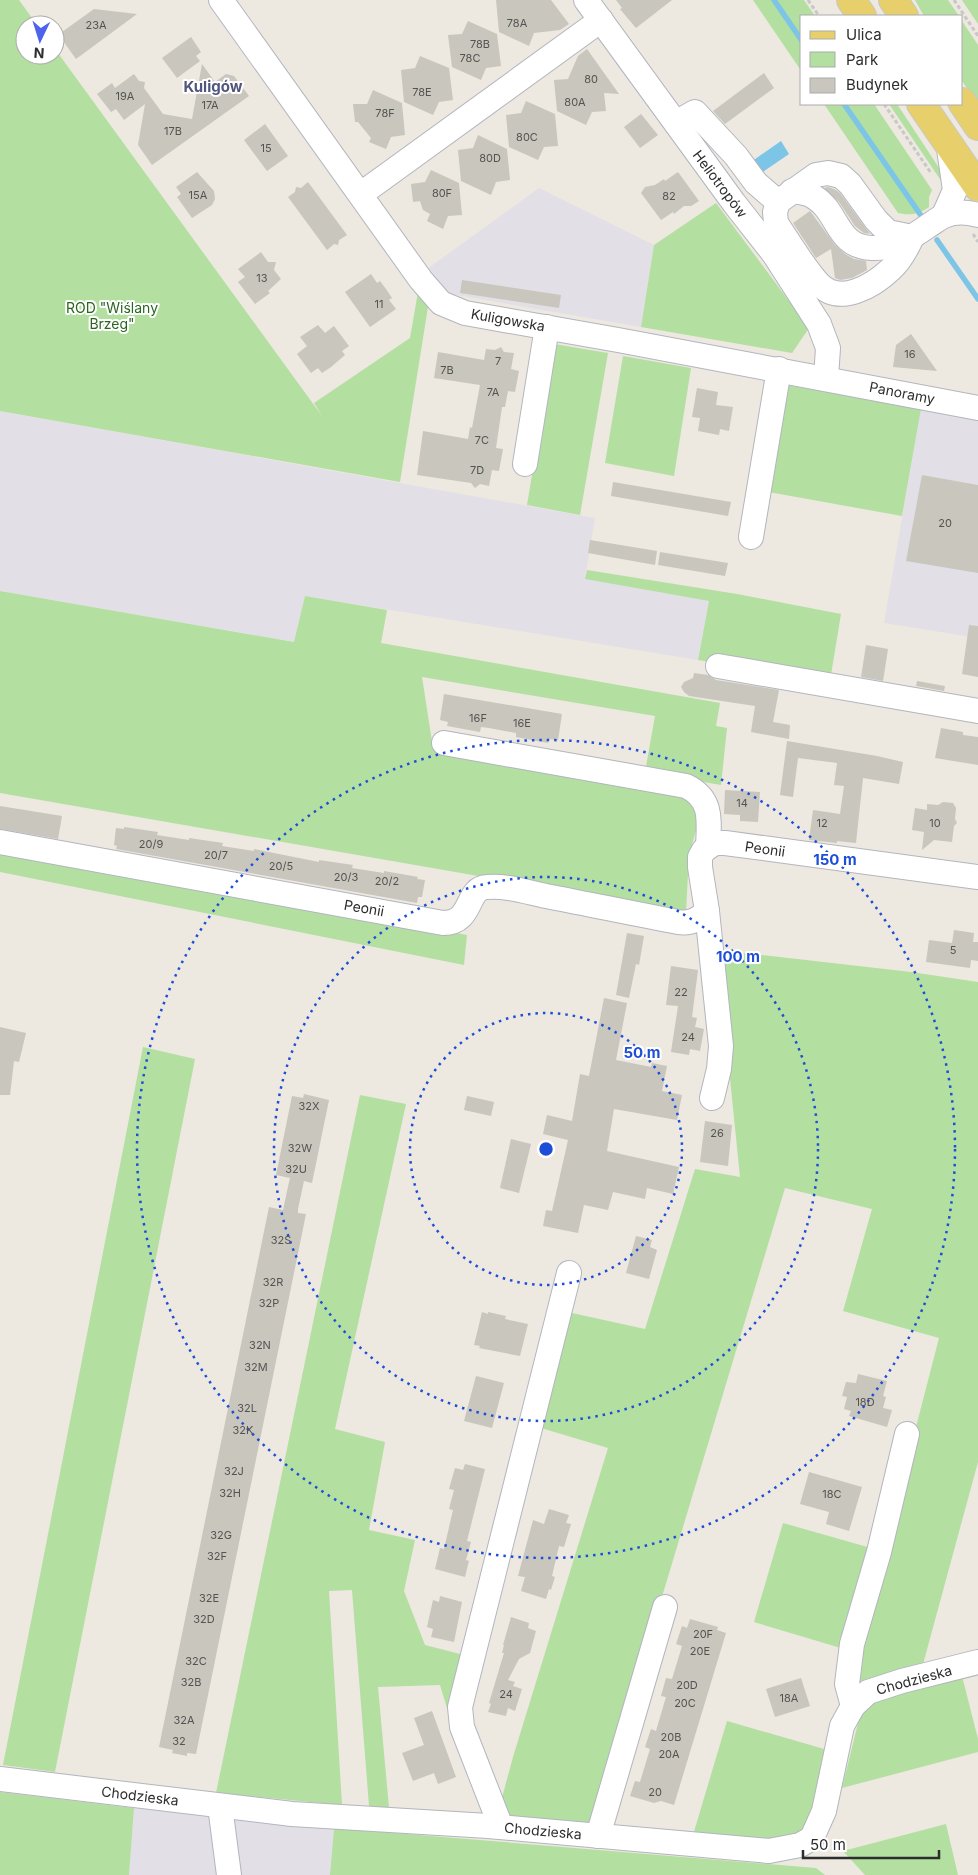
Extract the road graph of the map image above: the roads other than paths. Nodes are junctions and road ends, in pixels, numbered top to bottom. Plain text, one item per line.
1 (221, 0) edge
2 (586, 0) edge
3 (851, 0) edge
4 (893, 0) edge
5 (861, 15) edge
6 (903, 15) edge
7 (601, 20) junction
8 (963, 104) edge
9 (923, 105) edge
10 (676, 123) junction
11 (978, 126) edge
12 (948, 142) junction
13 (978, 187) edge
14 (360, 194) junction
15 (785, 196) junction
16 (862, 200) junction
17 (825, 207) junction
18 (944, 215) junction
19 (978, 215) edge
20 (876, 220) junction
21 (839, 228) junction
22 (912, 237) junction
23 (547, 327) junction
24 (779, 369) junction
25 (826, 378) junction
26 (978, 408) edge
27 (526, 464) dead end
28 (751, 537) dead end
29 (718, 666) dead end
30 (978, 711) edge
31 (444, 743) dead end
32 (0, 842) edge
33 (708, 847) junction
34 (978, 877) edge
35 (707, 911) junction
36 (712, 1098) dead end
37 (569, 1272) dead end
38 (907, 1434) dead end
39 (665, 1607) dead end
40 (978, 1662) edge
41 (853, 1706) junction
42 (0, 1779) edge
43 (220, 1806) junction
44 (500, 1827) junction
45 (598, 1836) junction
46 (229, 1875) edge

1 - 14 street, Kuligowska
2 - 7 street, Heliotropów
3 - 5 main road
4 - 6 main road
7 - 10 street, Heliotropów
7 - 14 street
8 - 11 main road
9 - 12 main road
10 - 15 street
10 - 25 street, Heliotropów
12 - 13 main road
12 - 18 street
14 - 23 street, Kuligowska
15 - 16 street
15 - 17 street
15 - 22 street
16 - 17 street
16 - 20 street
17 - 21 street
18 - 19 street
18 - 22 street
20 - 21 street
20 - 22 street
21 - 22 street
23 - 24 street, Kuligowska
23 - 27 street
24 - 25 street, Kuligowska
24 - 28 street
25 - 26 street, Panoramy
29 - 30 street
31 - 33 street
32 - 35 street, Peonii
33 - 34 street, Peonii
33 - 35 street
35 - 36 street
37 - 44 street
38 - 41 street
39 - 45 street
40 - 41 street, Chodzieska
41 - 45 street, Chodzieska
42 - 43 street, Chodzieska
43 - 44 street, Chodzieska
43 - 46 street
44 - 45 street, Chodzieska

